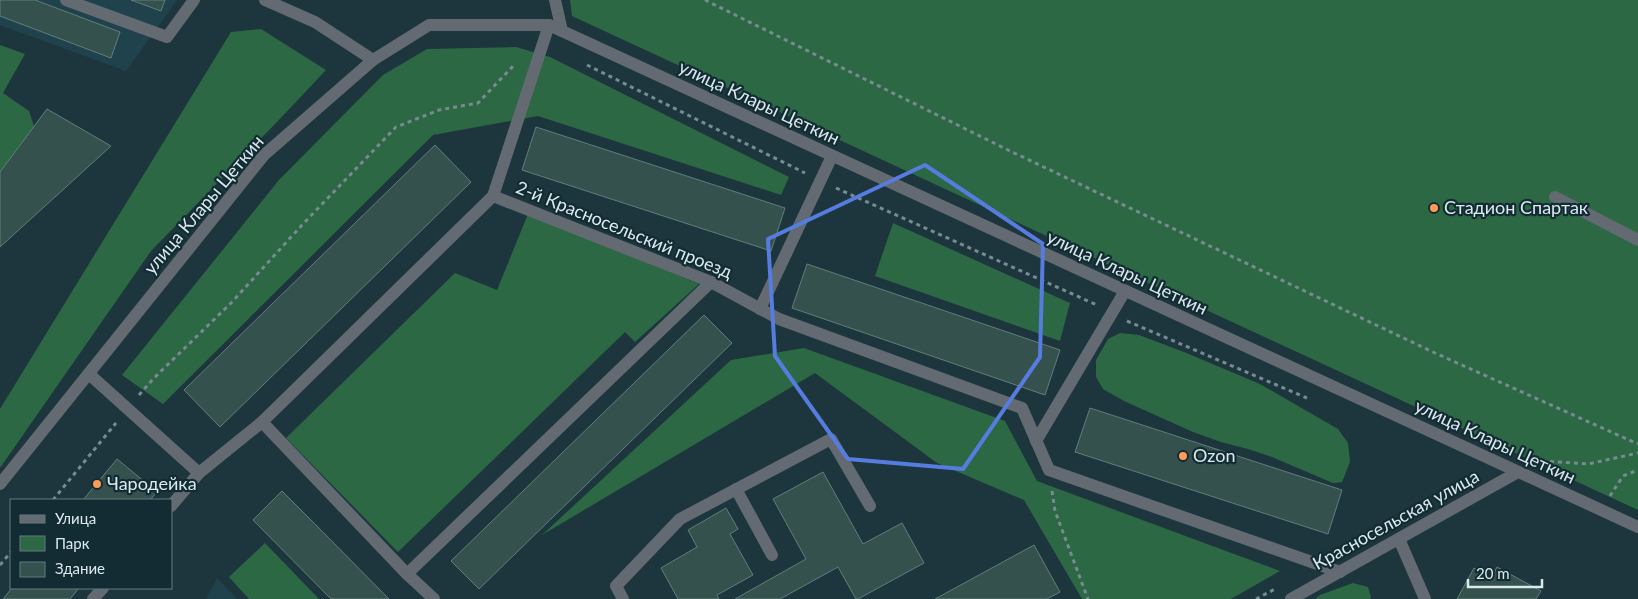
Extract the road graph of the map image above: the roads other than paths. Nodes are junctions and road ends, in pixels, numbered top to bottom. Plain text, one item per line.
1 (66, 0) edge
2 (194, 0) edge
3 (265, 0) edge
4 (555, 0) edge
5 (549, 25) junction
6 (562, 31) junction
7 (374, 60) junction
8 (832, 156) junction
9 (493, 196) junction
10 (1555, 197) dead end
11 (1638, 240) edge
12 (710, 282) junction
13 (1125, 291) junction
14 (760, 309) junction
15 (89, 374) junction
16 (262, 422) junction
17 (1036, 441) junction
18 (1518, 472) junction
19 (200, 473) junction
20 (0, 484) edge
21 (736, 489) junction
22 (172, 505) edge
23 (870, 506) dead end
24 (1638, 528) edge
25 (1399, 539) junction
26 (772, 555) dead end
27 (1340, 572) junction
28 (407, 574) junction
29 (102, 589) edge
30 (93, 599) edge
31 (434, 599) edge
32 (622, 599) edge
33 (1292, 599) edge
34 (1425, 599) edge

1 - 2 street
3 - 7 street
4 - 6 street
5 - 6 street, улица Клары Цеткин
5 - 7 street, улица Клары Цеткин
5 - 9 street
6 - 8 street, улица Клары Цеткин
7 - 15 street, улица Клары Цеткин
8 - 13 street, улица Клары Цеткин
8 - 14 street
9 - 12 street, 2-й Красносельский проезд
9 - 16 street, 2-й Красносельский проезд
10 - 11 street
12 - 14 street, 2-й Красносельский проезд
12 - 28 street
13 - 17 street
13 - 18 street, улица Клары Цеткин
14 - 17 street, 2-й Красносельский проезд
15 - 19 street
15 - 20 street, улица Клары Цеткин
16 - 19 street, 2-й Красносельский проезд
16 - 28 street
17 - 27 street, 2-й Красносельский проезд
18 - 24 street, улица Клары Цеткин
18 - 25 street, Красносельская улица
19 - 22 street, 2-й Красносельский проезд
21 - 23 street
21 - 26 street
21 - 32 street
25 - 27 street, Красносельская улица
25 - 34 street
27 - 33 street, Красносельская улица
28 - 31 street
29 - 30 street

